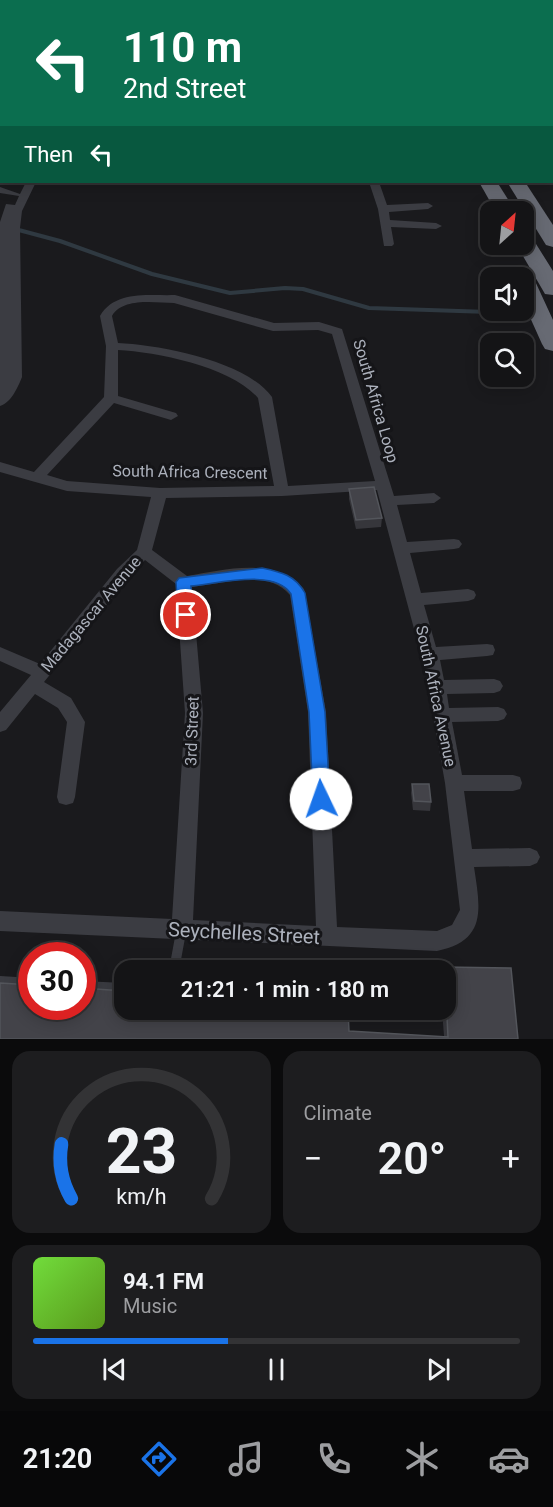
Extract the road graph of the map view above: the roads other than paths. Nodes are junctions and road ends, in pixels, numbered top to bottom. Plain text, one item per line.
1 (20, 183) edge
2 (30, 183) edge
3 (374, 183) edge
4 (477, 183) edge
5 (489, 183) edge
6 (517, 183) edge
7 (529, 183) edge
8 (0, 190) edge
9 (15, 194) junction
10 (486, 201) edge
11 (499, 201) edge
12 (428, 206) dead end
13 (382, 209) junction
14 (11, 217) junction
15 (553, 222) edge
16 (384, 223) junction
17 (436, 226) dead end
18 (553, 241) edge
19 (6, 244) edge
20 (388, 244) dead end
21 (533, 255) edge
22 (553, 289) edge
23 (534, 303) edge
24 (553, 344) edge
25 (112, 346) junction
26 (0, 387) edge
27 (111, 398) junction
28 (0, 402) edge
29 (171, 416) dead end
30 (0, 467) edge
31 (36, 478) junction
32 (282, 491) junction
33 (160, 493) junction
34 (385, 493) junction
35 (434, 498) dead end
36 (454, 544) dead end
37 (400, 548) junction
38 (144, 552) junction
39 (184, 582) junction
40 (468, 595) dead end
41 (415, 600) junction
42 (487, 650) dead end
43 (0, 654) edge
44 (430, 654) junction
45 (37, 678) junction
46 (494, 686) dead end
47 (438, 687) junction
48 (498, 714) dead end
49 (443, 715) junction
50 (0, 725) edge
51 (454, 783) junction
52 (513, 783) dead end
53 (66, 797) dead end
54 (530, 857) dead end
55 (463, 858) junction
56 (470, 910) joint
57 (0, 921) edge
58 (182, 930) junction
59 (327, 937) junction
60 (176, 960) edge
61 (0, 981) edge
62 (18, 982) edge
63 (96, 987) edge
64 (114, 988) edge

1 - 9 street
2 - 14 street
3 - 13 street
4 - 10 highway
5 - 11 highway
6 - 18 highway
7 - 15 highway
8 - 9 street
9 - 14 street
12 - 13 street
13 - 16 street
14 - 19 street
16 - 17 street
16 - 20 street
19 - 26 street
19 - 28 street
21 - 22 highway
23 - 24 highway
25 - 27 street, South Africa Loop
25 - 32 street
25 - 34 street, South Africa Loop
27 - 29 street
27 - 31 street
30 - 31 street, South Africa Crescent
31 - 33 street, South Africa Crescent
32 - 33 street, South Africa Crescent
32 - 34 street, South Africa Crescent
33 - 38 street, Madagascar Avenue
34 - 35 street, South Africa Crescent
34 - 37 street, South Africa Avenue
36 - 37 street
37 - 41 street, South Africa Avenue
38 - 39 street
38 - 45 street, Madagascar Avenue
39 - 58 street, 3rd Street
39 - 59 street
40 - 41 street
41 - 44 street, South Africa Avenue
42 - 44 street
43 - 45 street
44 - 47 street, South Africa Avenue
45 - 50 street, Madagascar Avenue
45 - 53 street
46 - 47 street
47 - 49 street, South Africa Avenue
48 - 49 street
49 - 51 street, South Africa Avenue
51 - 52 street
51 - 55 street, South Africa Avenue
54 - 55 street
55 - 56 street, South Africa Avenue
56 - 59 street, Seychelles Street
57 - 58 street, Seychelles Street
58 - 59 street, Seychelles Street
58 - 60 lane
61 - 62 lane
63 - 64 lane

